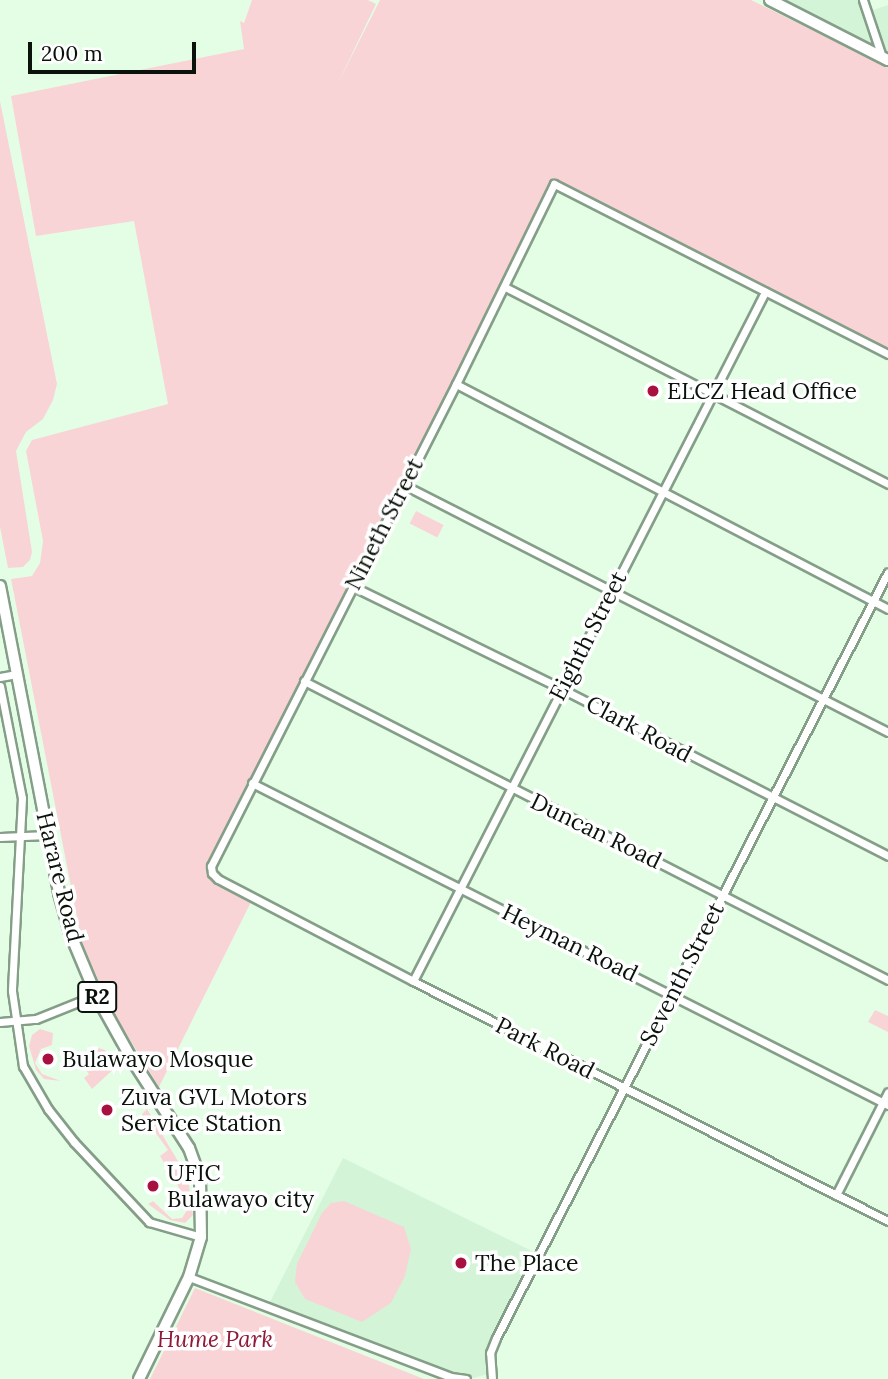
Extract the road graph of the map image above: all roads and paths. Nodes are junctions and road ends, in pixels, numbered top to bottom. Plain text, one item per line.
1 (770, 0) edge
2 (863, 0) edge
3 (885, 58) edge
4 (505, 287) junction
5 (765, 292) junction
6 (888, 354) edge
7 (456, 384) junction
8 (714, 392) junction
9 (888, 484) edge
10 (404, 485) junction
11 (661, 493) junction
12 (888, 572) edge
13 (0, 586) edge
14 (352, 586) junction
15 (609, 591) junction
16 (873, 601) junction
17 (888, 609) edge
18 (17, 674) junction
19 (0, 677) edge
20 (304, 681) junction
21 (0, 686) edge
22 (562, 689) junction
23 (823, 699) junction
24 (888, 732) edge
25 (252, 783) junction
26 (510, 788) junction
27 (772, 799) junction
28 (48, 835) junction
29 (0, 837) edge
30 (22, 838) junction
31 (888, 856) edge
32 (211, 866) joint
33 (460, 889) junction
34 (723, 894) junction
35 (888, 980) edge
36 (413, 981) junction
37 (673, 994) junction
38 (96, 995) junction
39 (0, 1021) edge
40 (15, 1022) junction
41 (624, 1088) junction
42 (888, 1092) edge
43 (885, 1104) edge
44 (836, 1195) junction
45 (888, 1222) edge
46 (201, 1237) junction
47 (189, 1277) junction
48 (452, 1378) edge
49 (489, 1378) edge
50 (139, 1379) edge
51 (466, 1379) edge

1 - 3 main road
2 - 3 street
4 - 5 street, Nineth Street
4 - 7 street, Nineth Street
4 - 8 street
5 - 6 street
5 - 8 street, Eighth Street
7 - 10 street, Nineth Street
7 - 11 street
8 - 9 street
8 - 11 street, Eighth Street
10 - 14 street, Nineth Street
10 - 15 street
11 - 15 street, Eighth Street
11 - 16 street
12 - 16 street, Seventh Street
13 - 18 highway, Harare Road / R2
14 - 20 street, Nineth Street
14 - 22 street, Clark Road
15 - 22 street, Eighth Street
15 - 23 street
16 - 17 street
16 - 23 street, Seventh Street
18 - 19 street
18 - 28 highway, Harare Road / R2
20 - 25 street, Nineth Street
20 - 26 street, Duncan Road
21 - 30 street
22 - 26 street, Eighth Street
22 - 27 street, Clark Road
23 - 24 street
23 - 27 street, Seventh Street
25 - 32 street, Nineth Street
25 - 33 street, Heyman Road
26 - 33 street, Eighth Street
26 - 34 street, Duncan Road
27 - 31 street, Clark Road
27 - 34 street, Seventh Street
28 - 30 street
28 - 38 highway, Harare Road / R2
29 - 30 street
30 - 40 street
32 - 36 street, Park Road
33 - 36 street, Eighth Street
33 - 37 street, Heyman Road
34 - 35 street, Duncan Road
34 - 37 street, Seventh Street
36 - 41 street, Park Road
37 - 41 street, Seventh Street
37 - 43 street, Heyman Road
38 - 40 street
38 - 46 highway, Harare Road / R2
39 - 40 street
40 - 46 street
41 - 44 street, Park Road
41 - 49 street, Seventh Street
42 - 43 street
43 - 44 street
44 - 45 street, Park Road
46 - 47 highway, Harare Road / R2
47 - 48 street
47 - 50 highway, Harare Road / R2
48 - 51 street

